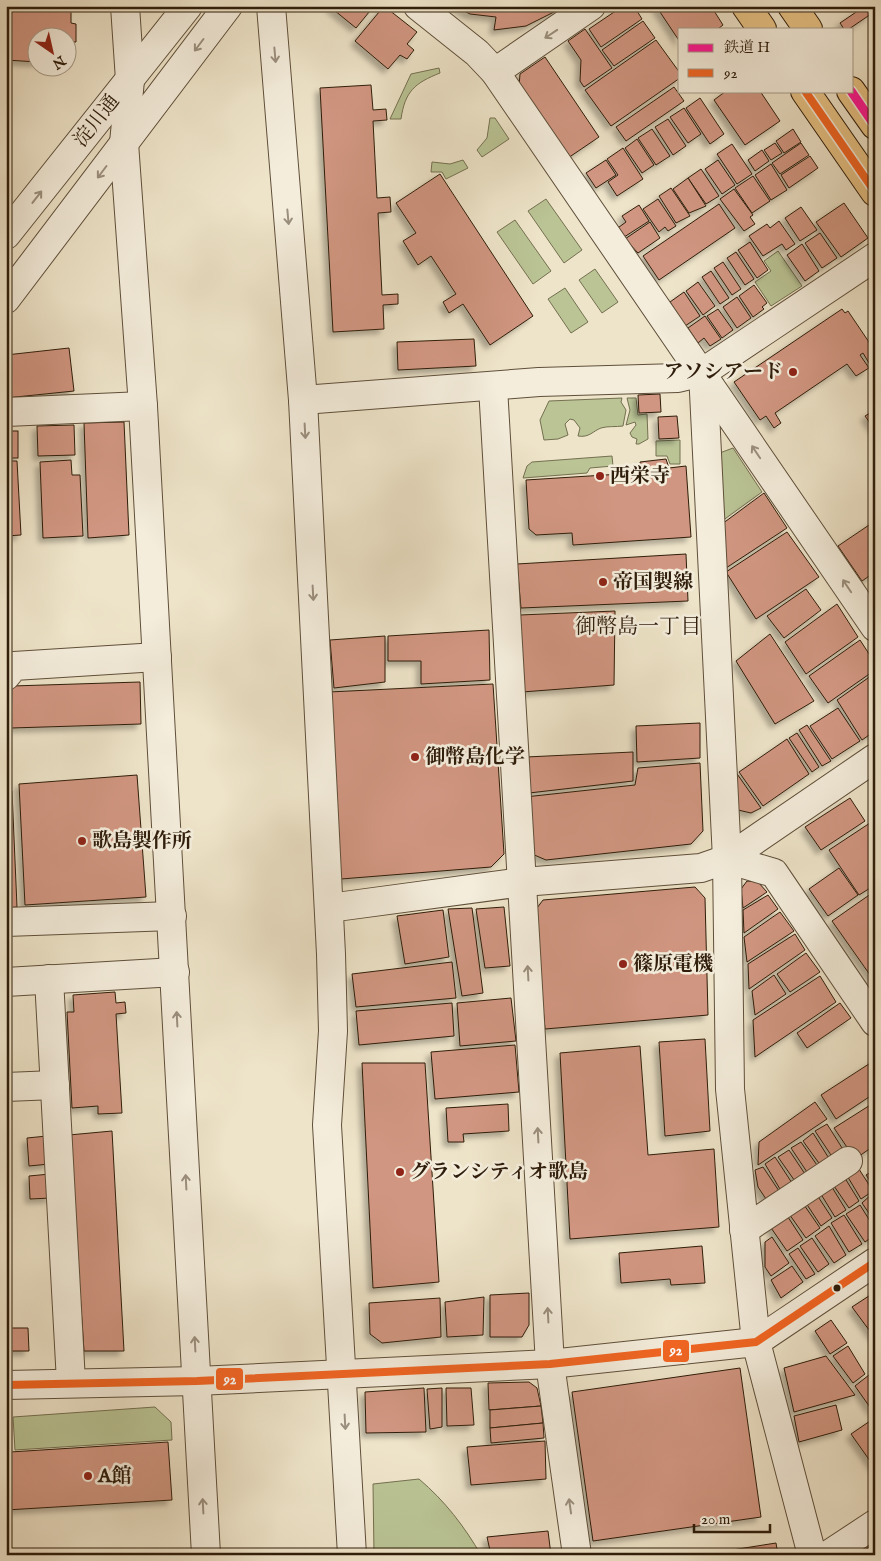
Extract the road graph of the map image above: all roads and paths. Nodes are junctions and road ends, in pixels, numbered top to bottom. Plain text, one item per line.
1 (125, 6) edge
2 (188, 6) edge
3 (228, 6) edge
4 (271, 6) edge
5 (418, 6) edge
6 (591, 6) edge
7 (746, 6) edge
8 (792, 6) edge
9 (761, 28) edge
10 (807, 28) edge
11 (495, 72) junction
12 (130, 80) junction
13 (806, 92) edge
14 (852, 92) edge
15 (875, 126) edge
16 (124, 143) junction
17 (875, 192) edge
18 (6, 235) edge
19 (875, 257) edge
20 (6, 299) edge
21 (703, 372) junction
22 (493, 387) junction
23 (303, 400) junction
24 (143, 406) junction
25 (6, 412) edge
26 (875, 627) edge
27 (157, 657) junction
28 (6, 676) edge
29 (875, 758) edge
30 (727, 859) junction
31 (523, 882) junction
32 (329, 908) junction
33 (172, 916) junction
34 (6, 922) edge
35 (175, 972) junction
36 (49, 979) junction
37 (6, 982) edge
38 (875, 1022) edge
39 (55, 1085) junction
40 (6, 1087) edge
41 (848, 1161) dead end
42 (744, 1230) junction
43 (875, 1262) edge
44 (756, 1342) junction
45 (550, 1364) junction
46 (342, 1373) junction
47 (197, 1381) junction
48 (71, 1382) junction
49 (6, 1384) edge
50 (875, 1524) edge
51 (206, 1555) edge
52 (352, 1555) edge
53 (576, 1555) edge
54 (812, 1555) edge
55 (828, 1555) edge

1 - 12 street
2 - 12 street, 淀川通
3 -> 16 street
4 -> 23 street
5 - 11 street
6 -> 11 street
7 - 9 main road
8 - 10 main road
11 - 21 street
12 - 16 street
18 -> 12 street, 淀川通
13 - 17 main road
14 - 15 main road
16 -> 20 street
16 - 24 street
19 - 21 street
21 - 22 street
26 -> 21 street
21 - 30 street
22 - 23 street
22 - 31 street
23 -> 32 street
24 - 25 street
24 - 27 street
27 - 28 street
27 - 33 street
29 - 30 street
30 - 31 street
30 - 38 street
30 - 42 street
31 - 32 street
45 -> 31 street
32 - 46 street
33 - 34 street
33 - 35 street
35 - 36 street
47 -> 35 street
36 - 37 street
36 - 39 street
39 - 40 street
39 - 48 street
41 - 42 street
42 - 44 street
43 - 44 street
44 - 45 street
44 - 54 street
45 - 46 street
53 -> 45 street
46 - 47 street
46 -> 52 street
47 - 48 street
51 -> 47 street
48 - 49 street
50 - 55 street

